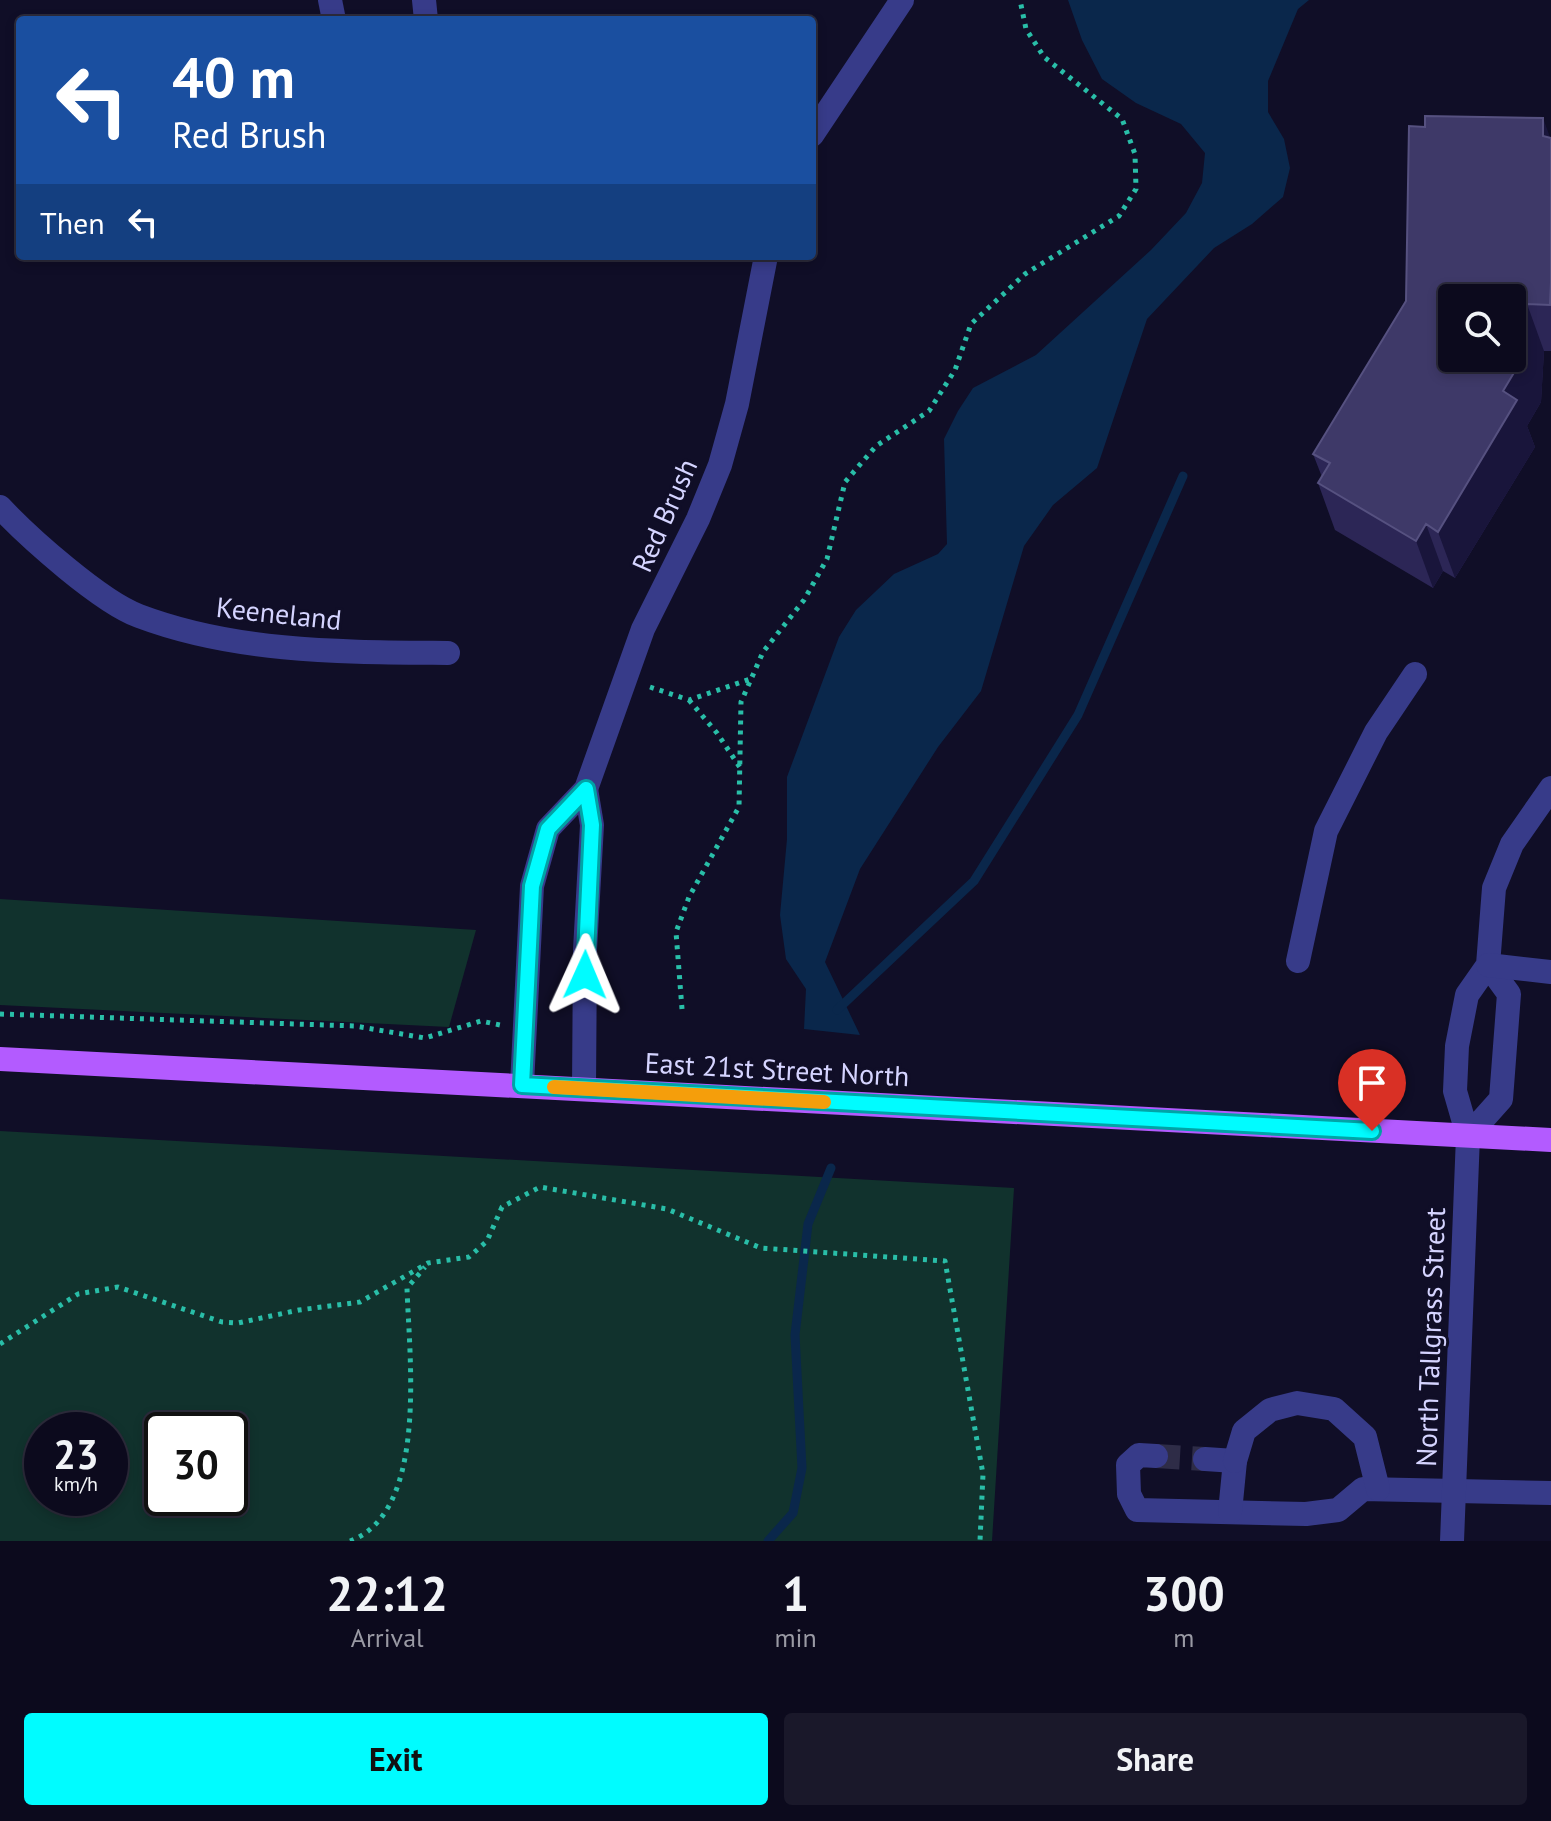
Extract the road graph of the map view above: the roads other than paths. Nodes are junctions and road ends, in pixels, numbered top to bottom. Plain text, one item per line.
1 (902, 0) edge
2 (816, 129) edge
3 (765, 260) edge
4 (0, 507) edge
5 (448, 653) dead end
6 (1415, 674) dead end
7 (1551, 788) edge
8 (586, 789) junction
9 (1298, 961) dead end
10 (1488, 965) junction
11 (1551, 972) edge
12 (0, 1059) edge
13 (522, 1085) junction
14 (584, 1089) junction
15 (1468, 1136) junction
16 (1551, 1140) edge
17 (1156, 1456) tunnel mouth
18 (1205, 1459) tunnel mouth
19 (1235, 1461) junction
20 (1454, 1488) junction
21 (1378, 1489) junction
22 (1551, 1493) edge
23 (1230, 1512) junction
24 (1452, 1541) edge

1 - 2 street
3 - 8 street, Red Brush
4 - 5 street, Keeneland
6 - 9 street
7 - 10 street
8 - 13 street, Red Brush
8 - 14 street, Red Brush
10 - 11 street
10 - 15 street, North Tallgrass Street
10 - 15 street
12 - 13 main road, East 21st Street North
13 - 14 main road, East 21st Street North
14 - 15 main road, East 21st Street North
15 - 16 main road, East 21st Street North
15 - 20 street, North Tallgrass Street
17 - 23 street
18 - 19 street
19 - 21 street
19 - 23 street
20 - 21 street
20 - 22 street
20 - 24 street, North Tallgrass Street
21 - 23 street

